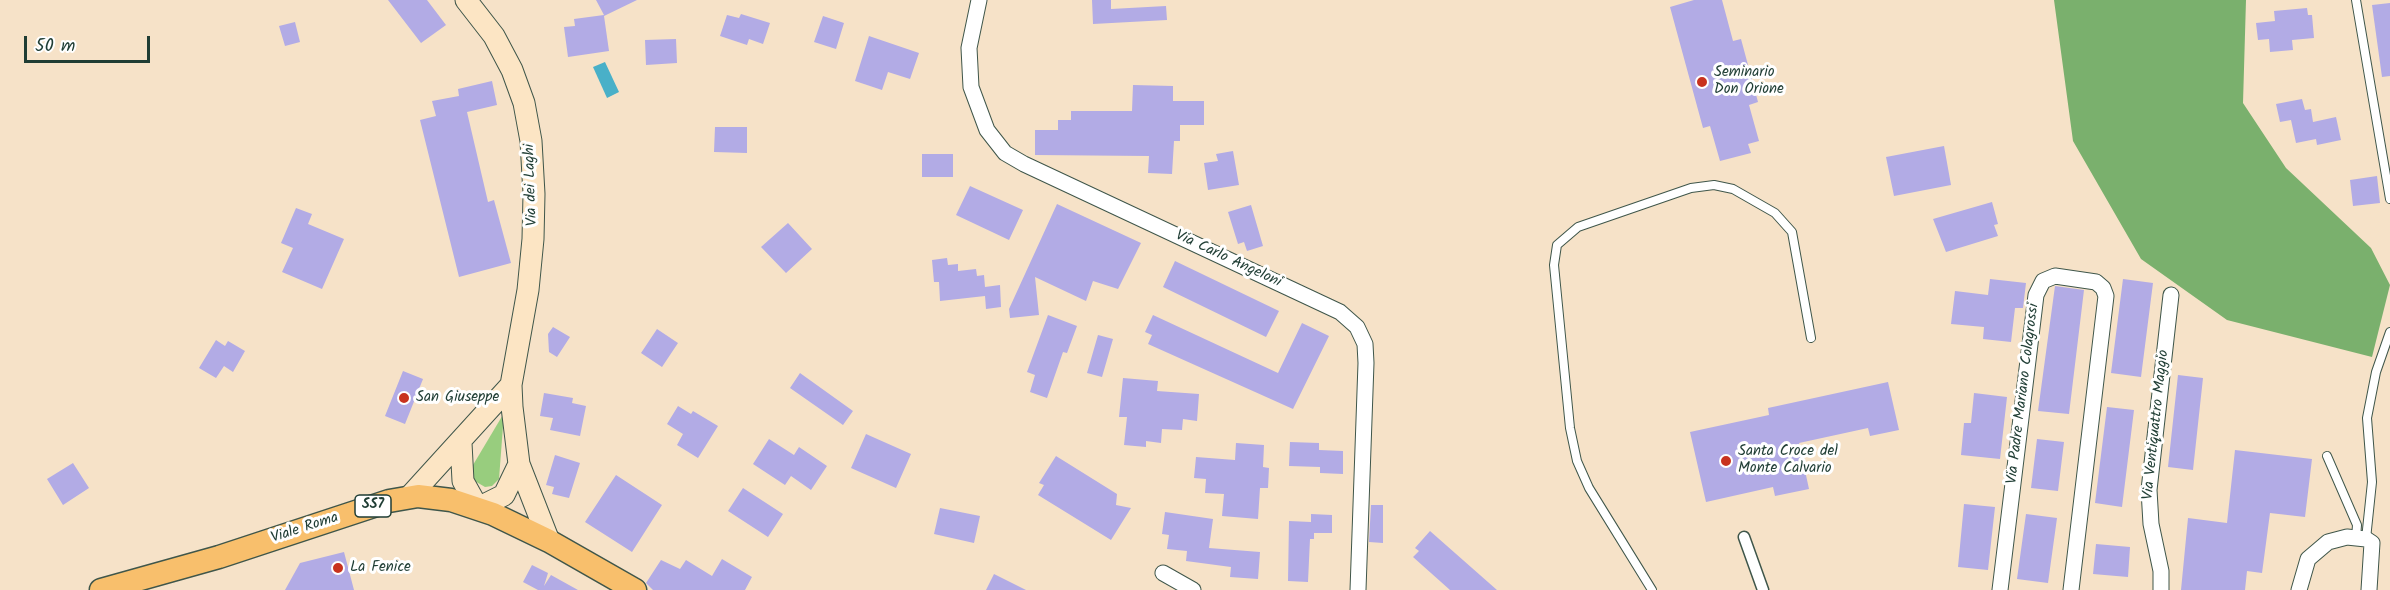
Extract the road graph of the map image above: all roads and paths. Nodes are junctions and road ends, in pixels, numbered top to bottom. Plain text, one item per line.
1 (466, 0) edge
2 (979, 0) edge
3 (2356, 0) edge
4 (2390, 199) edge
5 (2171, 295) dead end
6 (2390, 332) edge
7 (1811, 338) dead end
8 (511, 385) junction
9 (461, 443) junction
10 (2327, 456) dead end
11 (519, 464) junction
12 (410, 496) junction
13 (478, 508) junction
14 (1744, 537) dead end
15 (2365, 540) junction
16 (549, 541) junction
17 (1163, 573) dead end
18 (101, 590) edge
19 (635, 590) edge
20 (1193, 590) edge
21 (1358, 590) edge
22 (1652, 590) edge
23 (1763, 590) edge
24 (2000, 590) edge
25 (2071, 590) edge
26 (2161, 590) edge
27 (2299, 590) edge
28 (2369, 590) edge

1 - 8 main road, Via dei Laghi
2 - 21 street, Via Carlo Angeloni
3 - 4 lane
5 - 26 street, Via Ventiquattro Maggio
6 - 15 lane
7 - 22 lane
8 - 9 main road
8 - 11 main road, Via dei Laghi
9 - 12 main road
9 - 13 main road
10 - 15 lane
11 - 13 main road
11 - 16 main road, Via dei Laghi
12 - 13 main road, Viale Roma / SS7
12 - 18 main road, Viale Roma / SS7
13 - 16 main road, Viale Roma / SS7
14 - 23 street
15 - 27 street
15 - 28 street
16 - 19 main road, Viale Roma / SS7
17 - 20 street
24 - 25 street, Via Padre Mariano Colagrossi

